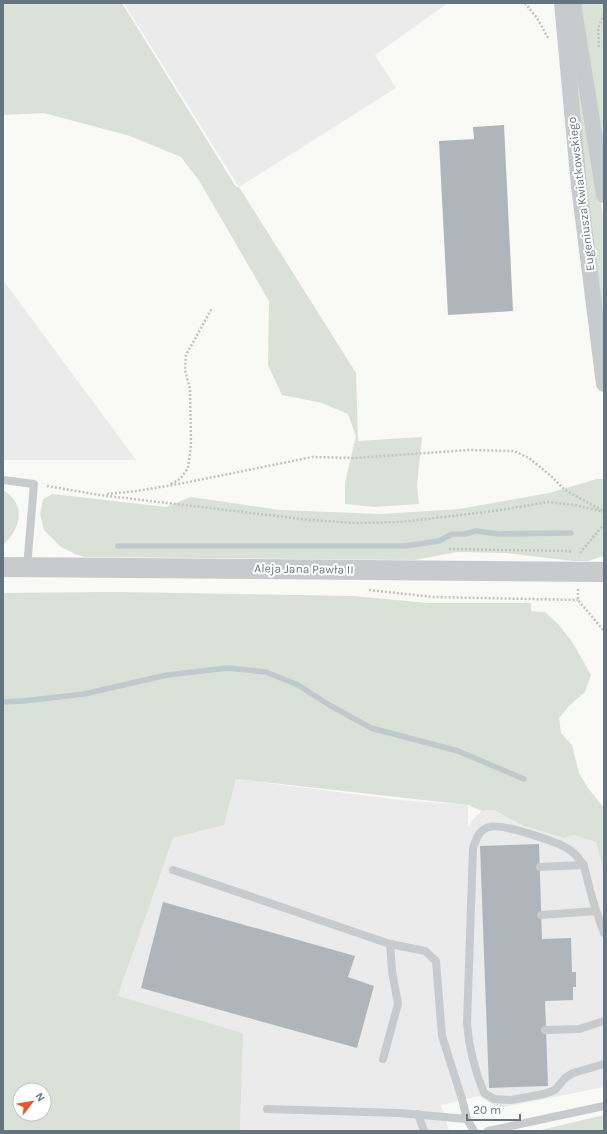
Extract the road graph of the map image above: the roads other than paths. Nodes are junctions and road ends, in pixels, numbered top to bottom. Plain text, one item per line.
1 (562, 3) edge
2 (573, 3) edge
3 (604, 195) edge
4 (604, 384) edge
5 (3, 480) edge
6 (3, 566) edge
7 (27, 567) junction
8 (604, 572) edge
9 (584, 865) junction
10 (540, 867) dead end
11 (173, 870) dead end
12 (596, 911) junction
13 (541, 915) dead end
14 (604, 933) edge
15 (390, 944) junction
16 (604, 1021) edge
17 (546, 1030) dead end
18 (383, 1059) dead end
19 (604, 1064) edge
20 (604, 1106) edge
21 (266, 1109) dead end
22 (418, 1114) junction
23 (467, 1119) junction
24 (424, 1131) edge
25 (474, 1131) edge
26 (488, 1131) edge

1 - 4 street, Eugeniusza Kwiatkowskiego
2 - 3 street, Eugeniusza Kwiatkowskiego
5 - 7 lane
6 - 7 street, Aleja Jana Pawła II
7 - 8 street, Aleja Jana Pawła II
9 - 10 lane
9 - 12 lane
9 - 19 lane
11 - 15 lane
12 - 13 lane
12 - 14 lane
15 - 18 lane
15 - 23 lane
16 - 17 lane
20 - 26 lane
21 - 22 lane
22 - 23 lane
22 - 24 lane
23 - 25 lane

